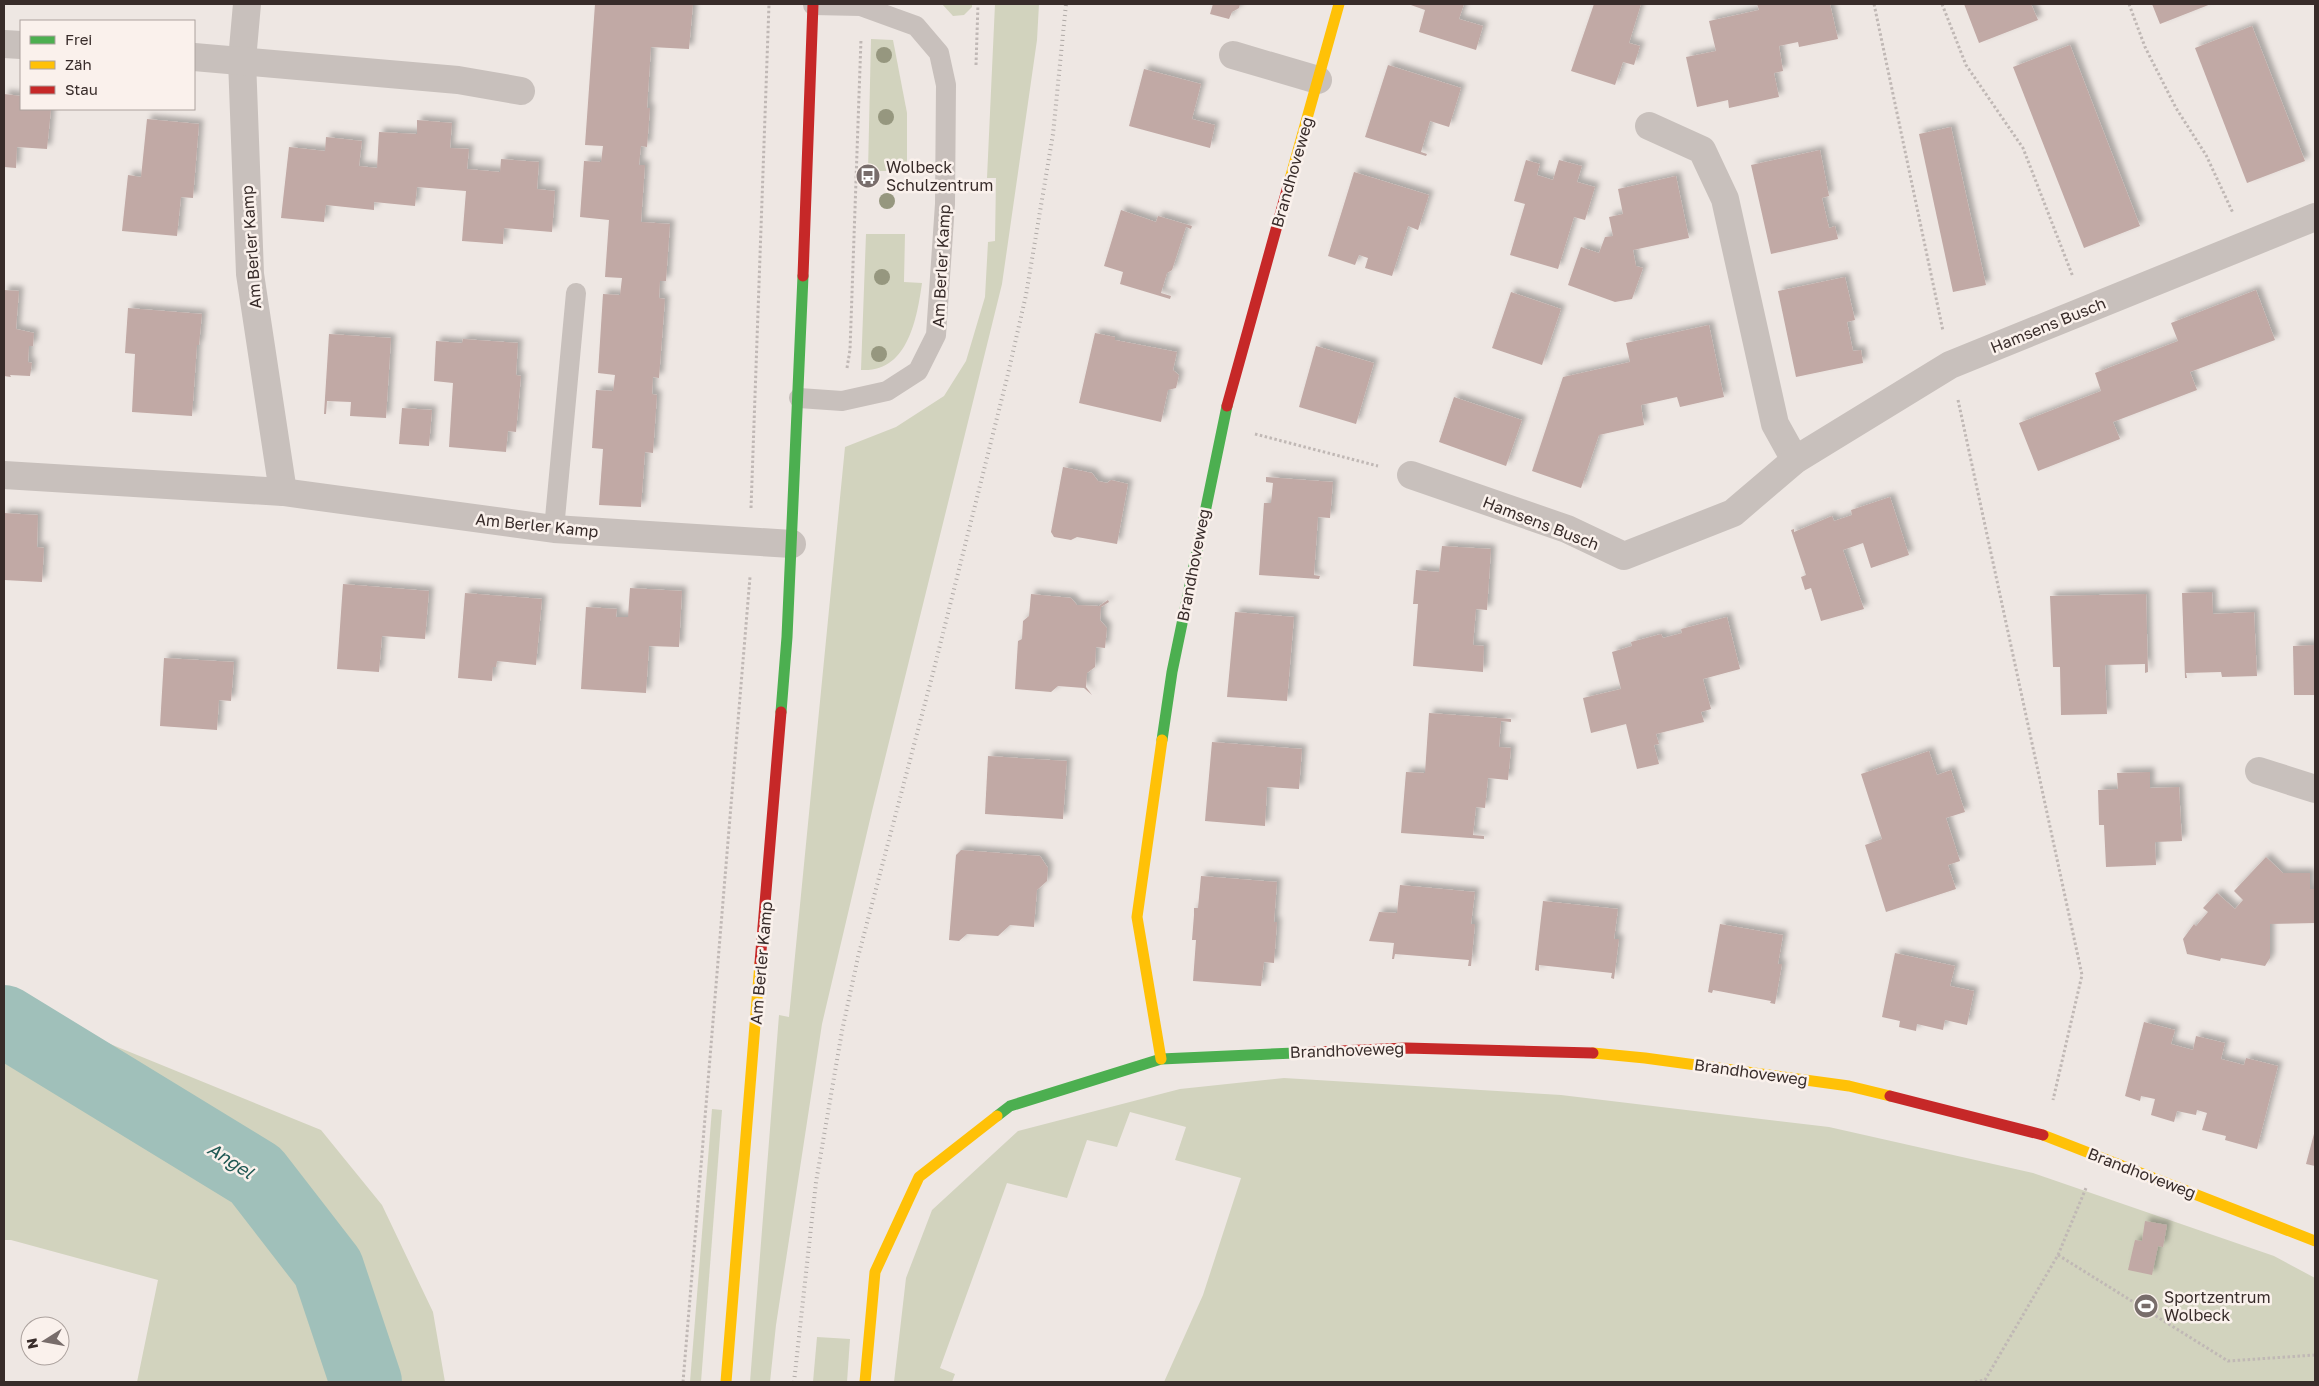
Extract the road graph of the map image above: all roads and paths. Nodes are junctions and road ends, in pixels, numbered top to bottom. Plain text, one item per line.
1 (247, 4) edge
2 (768, 4) edge
3 (812, 4) edge
4 (1339, 4) edge
5 (1874, 4) edge
6 (1942, 4) edge
7 (2129, 4) edge
8 (4, 44) edge
9 (20, 45) edge
10 (861, 53) dead end
11 (1233, 55) dead end
12 (195, 57) edge
13 (242, 60) junction
14 (1318, 80) junction
15 (521, 91) dead end
16 (1649, 126) dead end
17 (2315, 217) edge
18 (2248, 244) junction
19 (576, 293) dead end
20 (2085, 310) junction
21 (1950, 365) junction
22 (798, 398) junction
23 (842, 401) junction
24 (1221, 426) junction
25 (1795, 460) junction
26 (4, 475) edge
27 (1411, 475) joint
28 (283, 492) junction
29 (554, 529) junction
30 (751, 542) junction
31 (792, 544) junction
32 (2259, 771) dead end
33 (2315, 789) edge
34 (1161, 1060) junction
35 (2045, 1135) junction
36 (2098, 1157) junction
37 (2315, 1241) edge
38 (2058, 1255) junction
39 (2315, 1355) edge
40 (1986, 1381) edge
41 (683, 1382) edge
42 (726, 1382) edge
43 (865, 1382) edge
44 (1975, 1382) edge

1 - 13 street, Am Berler Kamp
2 - 30 path
3 - 22 street, Am Berler Kamp
3 - 23 lane, Am Berler Kamp
4 - 14 street, Brandhoveweg
5 - 21 path
6 - 20 path
7 - 18 path
8 - 9 street
10 - 23 path
11 - 14 street
12 - 13 street
13 - 15 street
13 - 28 street, Am Berler Kamp
14 - 24 street, Brandhoveweg
16 - 25 street
17 - 18 street, Hamsens Busch
18 - 20 street, Hamsens Busch
19 - 29 lane
20 - 21 street, Hamsens Busch
21 - 25 street, Hamsens Busch
21 - 35 path
22 - 23 lane, Am Berler Kamp
22 - 31 street, Am Berler Kamp
24 - 27 path
24 - 34 street, Brandhoveweg
25 - 27 street, Hamsens Busch
26 - 28 street, Am Berler Kamp
28 - 29 street, Am Berler Kamp
29 - 30 street, Am Berler Kamp
30 - 31 street, Am Berler Kamp
30 - 41 path
31 - 42 street, Am Berler Kamp
32 - 33 street
34 - 35 street, Brandhoveweg
34 - 43 street, Brandhoveweg
35 - 36 street, Brandhoveweg
36 - 37 street, Brandhoveweg
36 - 38 path
38 - 39 path
38 - 40 path
40 - 44 path

